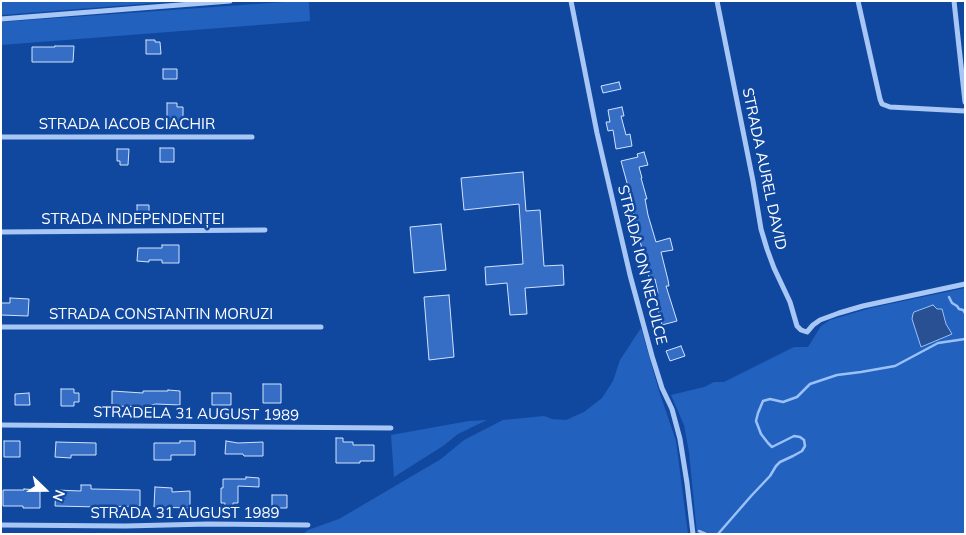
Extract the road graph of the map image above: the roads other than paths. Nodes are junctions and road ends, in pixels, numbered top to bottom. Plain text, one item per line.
1 (230, 1) edge
2 (571, 1) edge
3 (717, 1) edge
4 (858, 1) edge
5 (954, 1) edge
6 (1, 19) edge
7 (965, 102) edge
8 (965, 111) edge
9 (1, 137) edge
10 (252, 137) dead end
11 (265, 230) dead end
12 (1, 232) edge
13 (965, 284) edge
14 (1, 327) edge
15 (321, 327) dead end
16 (1, 425) edge
17 (391, 428) dead end
18 (1, 525) edge
19 (308, 525) dead end
20 (693, 534) edge

1 - 6 street
2 - 20 street, STRADA ION NECULCE
3 - 13 street, STRADA AUREL DAVID
4 - 8 street
5 - 7 street
9 - 10 street, STRADA IACOB CIACHIR
11 - 12 street, STRADA INDEPENDENȚEI
14 - 15 street, STRADA CONSTANTIN MORUZI
16 - 17 street, STRADELA 31 AUGUST 1989
18 - 19 street, STRADA 31 AUGUST 1989

